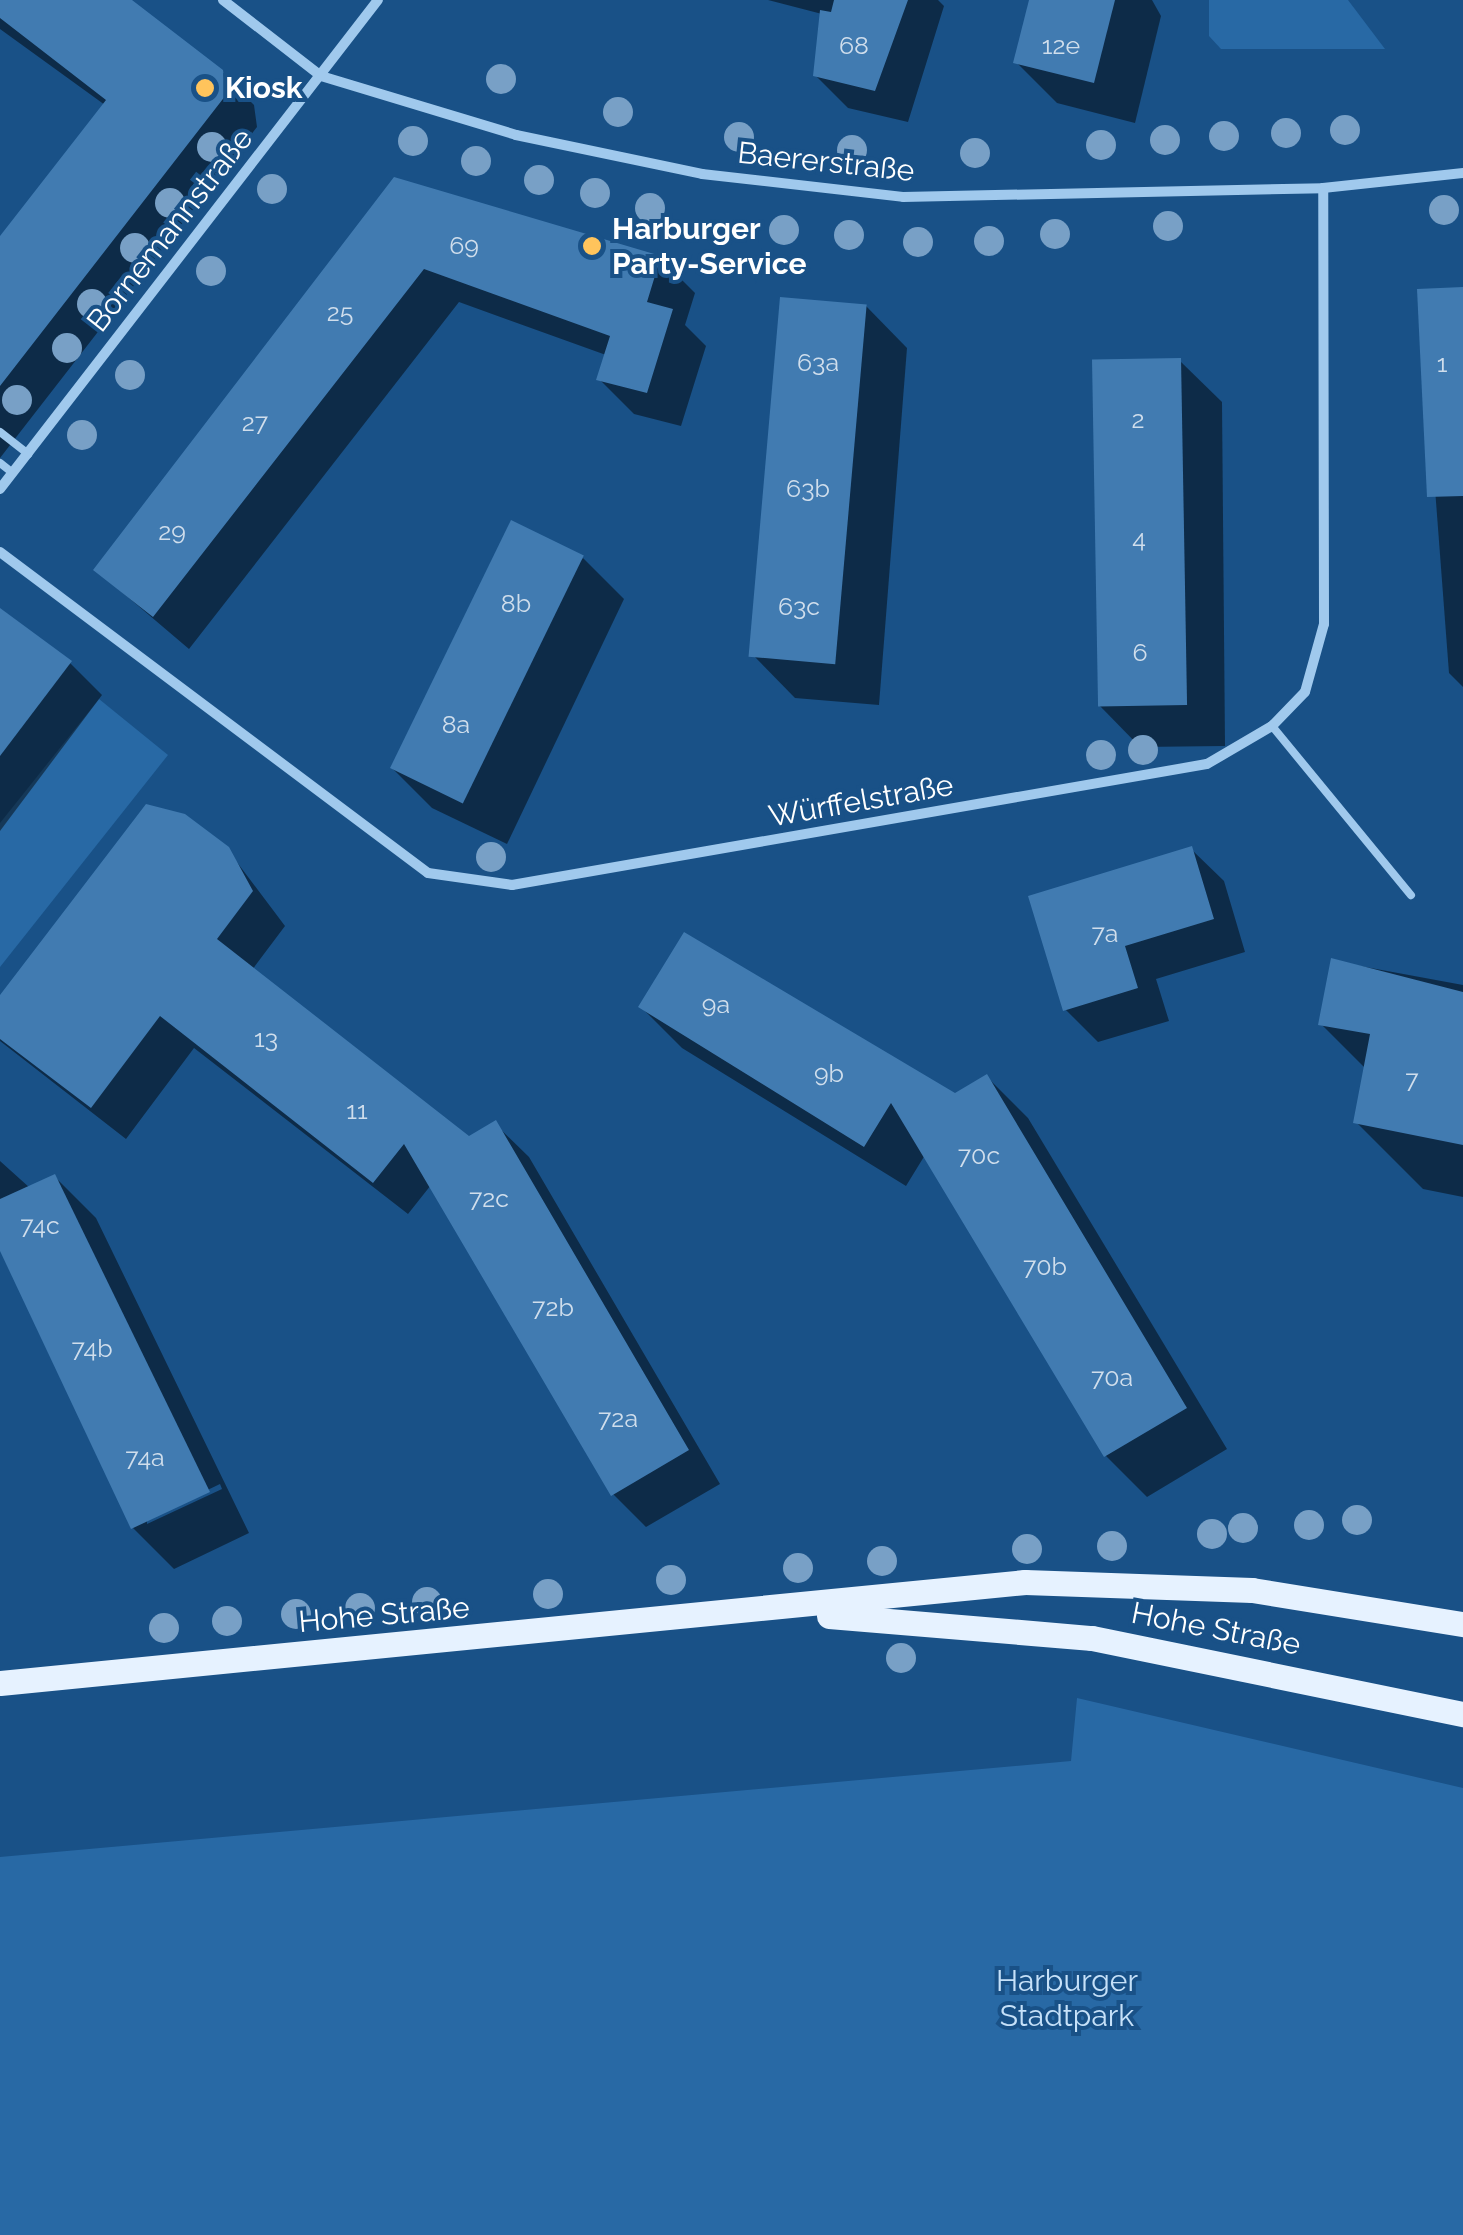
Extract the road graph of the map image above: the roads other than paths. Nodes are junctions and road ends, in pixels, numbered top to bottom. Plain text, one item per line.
1 (222, 0) edge
2 (378, 0) edge
3 (321, 76) junction
4 (1463, 173) edge
5 (1323, 188) junction
6 (0, 432) edge
7 (28, 454) junction
8 (0, 463) edge
9 (13, 472) junction
10 (0, 489) edge
11 (0, 552) edge
12 (1272, 726) junction
13 (1411, 895) dead end
14 (774, 1613) junction
15 (1463, 1624) edge
16 (0, 1684) edge
17 (1463, 1714) edge

1 - 3 street, Baererstraße
2 - 3 street, Bornemannstraße
3 - 5 street, Baererstraße
3 - 7 street, Bornemannstraße
4 - 5 street, Baererstraße
5 - 12 street, Würffelstraße
6 - 7 lane
7 - 9 street, Bornemannstraße
8 - 9 lane
9 - 10 street, Bornemannstraße
11 - 12 street, Würffelstraße
12 - 13 lane
14 - 15 main road, Hohe Straße
14 - 16 main road, Hohe Straße
14 - 17 main road, Hohe Straße

